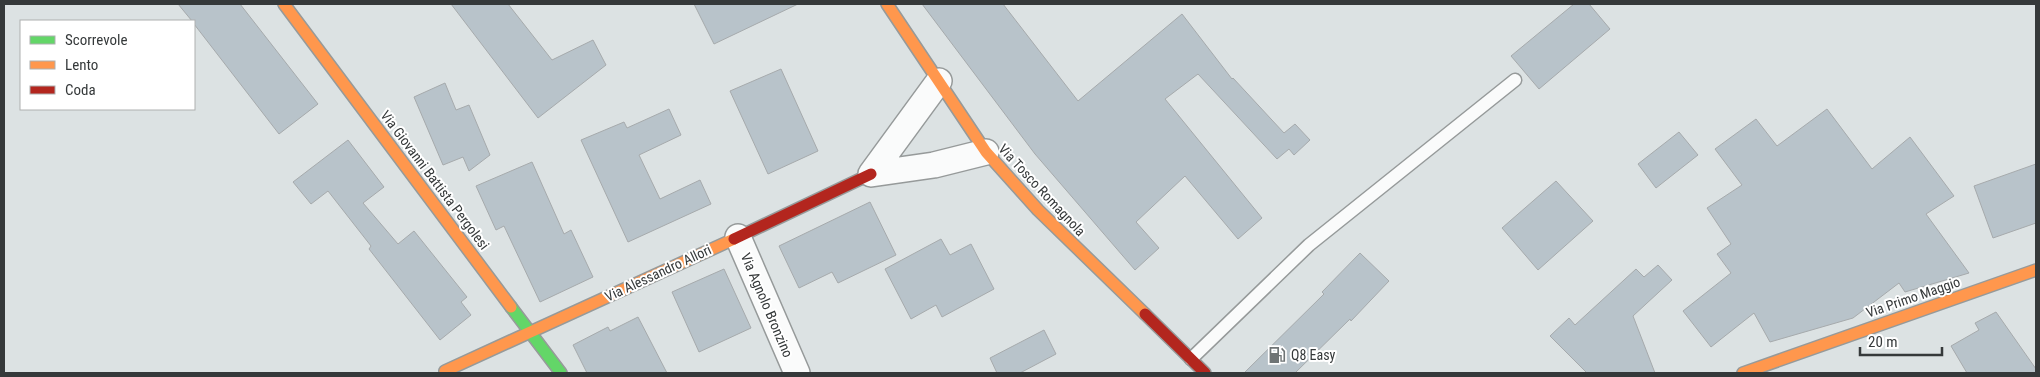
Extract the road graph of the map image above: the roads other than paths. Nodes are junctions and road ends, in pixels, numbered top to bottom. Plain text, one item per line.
1 (284, 4) edge
2 (886, 4) edge
3 (1515, 80) dead end
4 (939, 81) junction
5 (986, 152) junction
6 (871, 174) junction
7 (738, 237) junction
8 (2036, 270) edge
9 (530, 332) junction
10 (1190, 359) junction
11 (445, 371) dead end
12 (561, 373) edge
13 (797, 373) edge
14 (1205, 373) edge
15 (1743, 373) edge

1 - 9 street, Via Giovanni Battista Pergolesi
2 - 4 street, Via Tosco Romagnola
3 - 10 lane
4 - 5 street, Via Tosco Romagnola
4 - 6 street, Via Alessandro Allori
5 - 6 street, Via Alessandro Allori
5 - 10 street, Via Tosco Romagnola
6 - 7 street, Via Alessandro Allori
7 - 9 street, Via Alessandro Allori
7 - 13 street, Via Agnolo Bronzino
8 - 15 street, Via Primo Maggio
9 - 11 street, Via Alessandro Allori
9 - 12 street, Via Giovanni Battista Pergolesi
10 - 14 street, Via Tosco Romagnola

